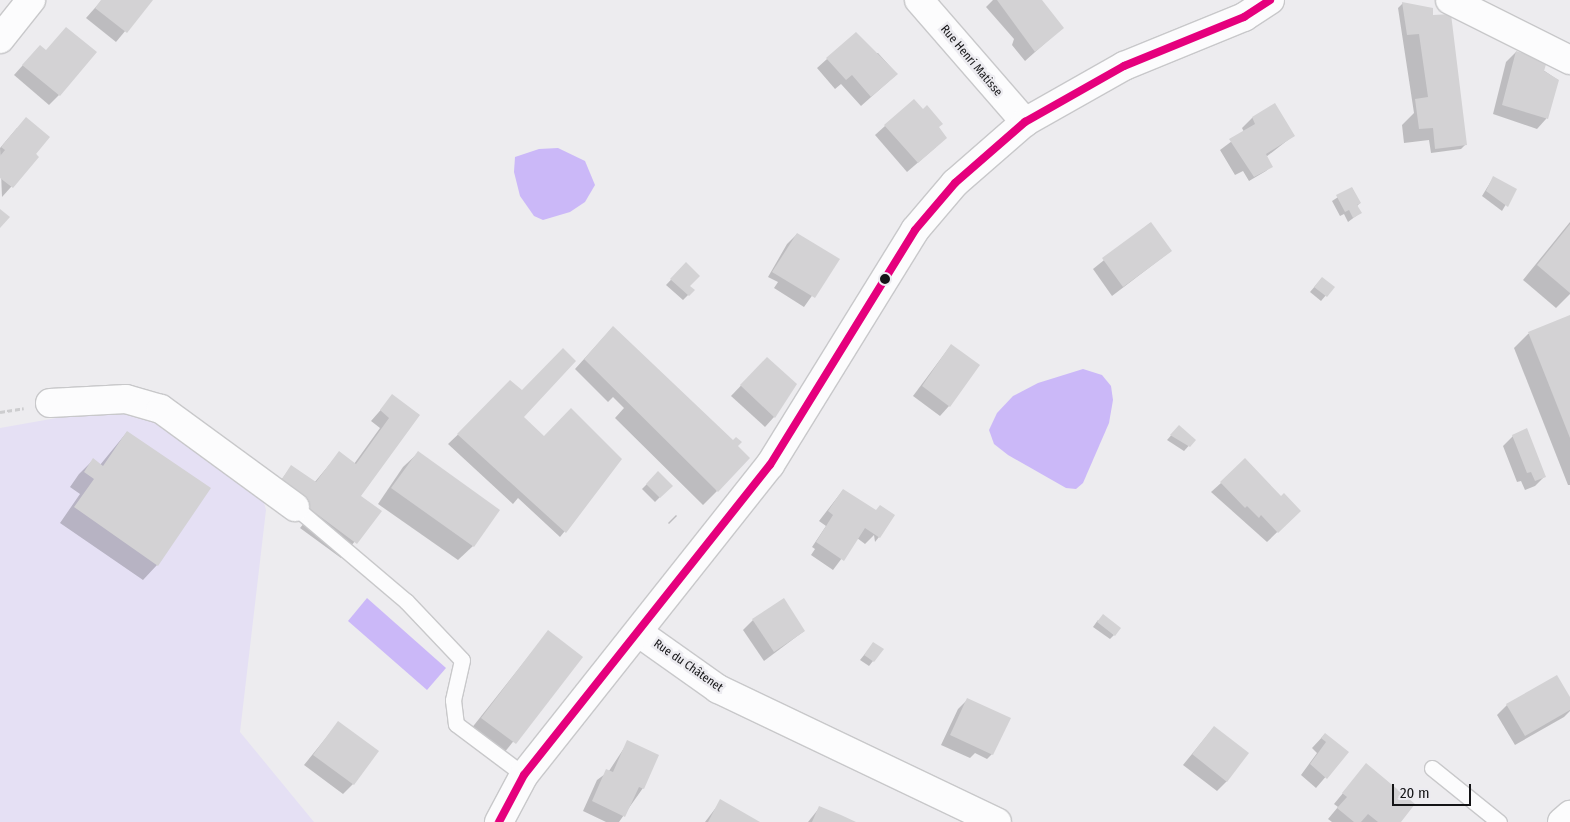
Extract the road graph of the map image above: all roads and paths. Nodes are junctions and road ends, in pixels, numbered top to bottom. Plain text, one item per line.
1 (31, 0) edge
2 (919, 0) edge
3 (1270, 0) edge
4 (1450, 0) edge
5 (0, 38) edge
6 (1570, 60) edge
7 (1024, 122) junction
8 (50, 402) dead end
9 (295, 507) joint
10 (639, 633) junction
11 (1432, 768) dead end
12 (524, 775) junction
13 (1570, 815) edge
14 (499, 822) edge
15 (997, 822) edge
16 (1499, 822) edge
17 (1562, 822) edge

1 - 5 street
2 - 7 street, Rue Henri Matisse
3 - 7 street, Rue du Châtenet
4 - 6 street
7 - 10 street, Rue du Châtenet
8 - 9 street
9 - 12 lane
10 - 12 street
10 - 15 street, Rue du Châtenet
11 - 16 lane
12 - 14 street
13 - 17 street

